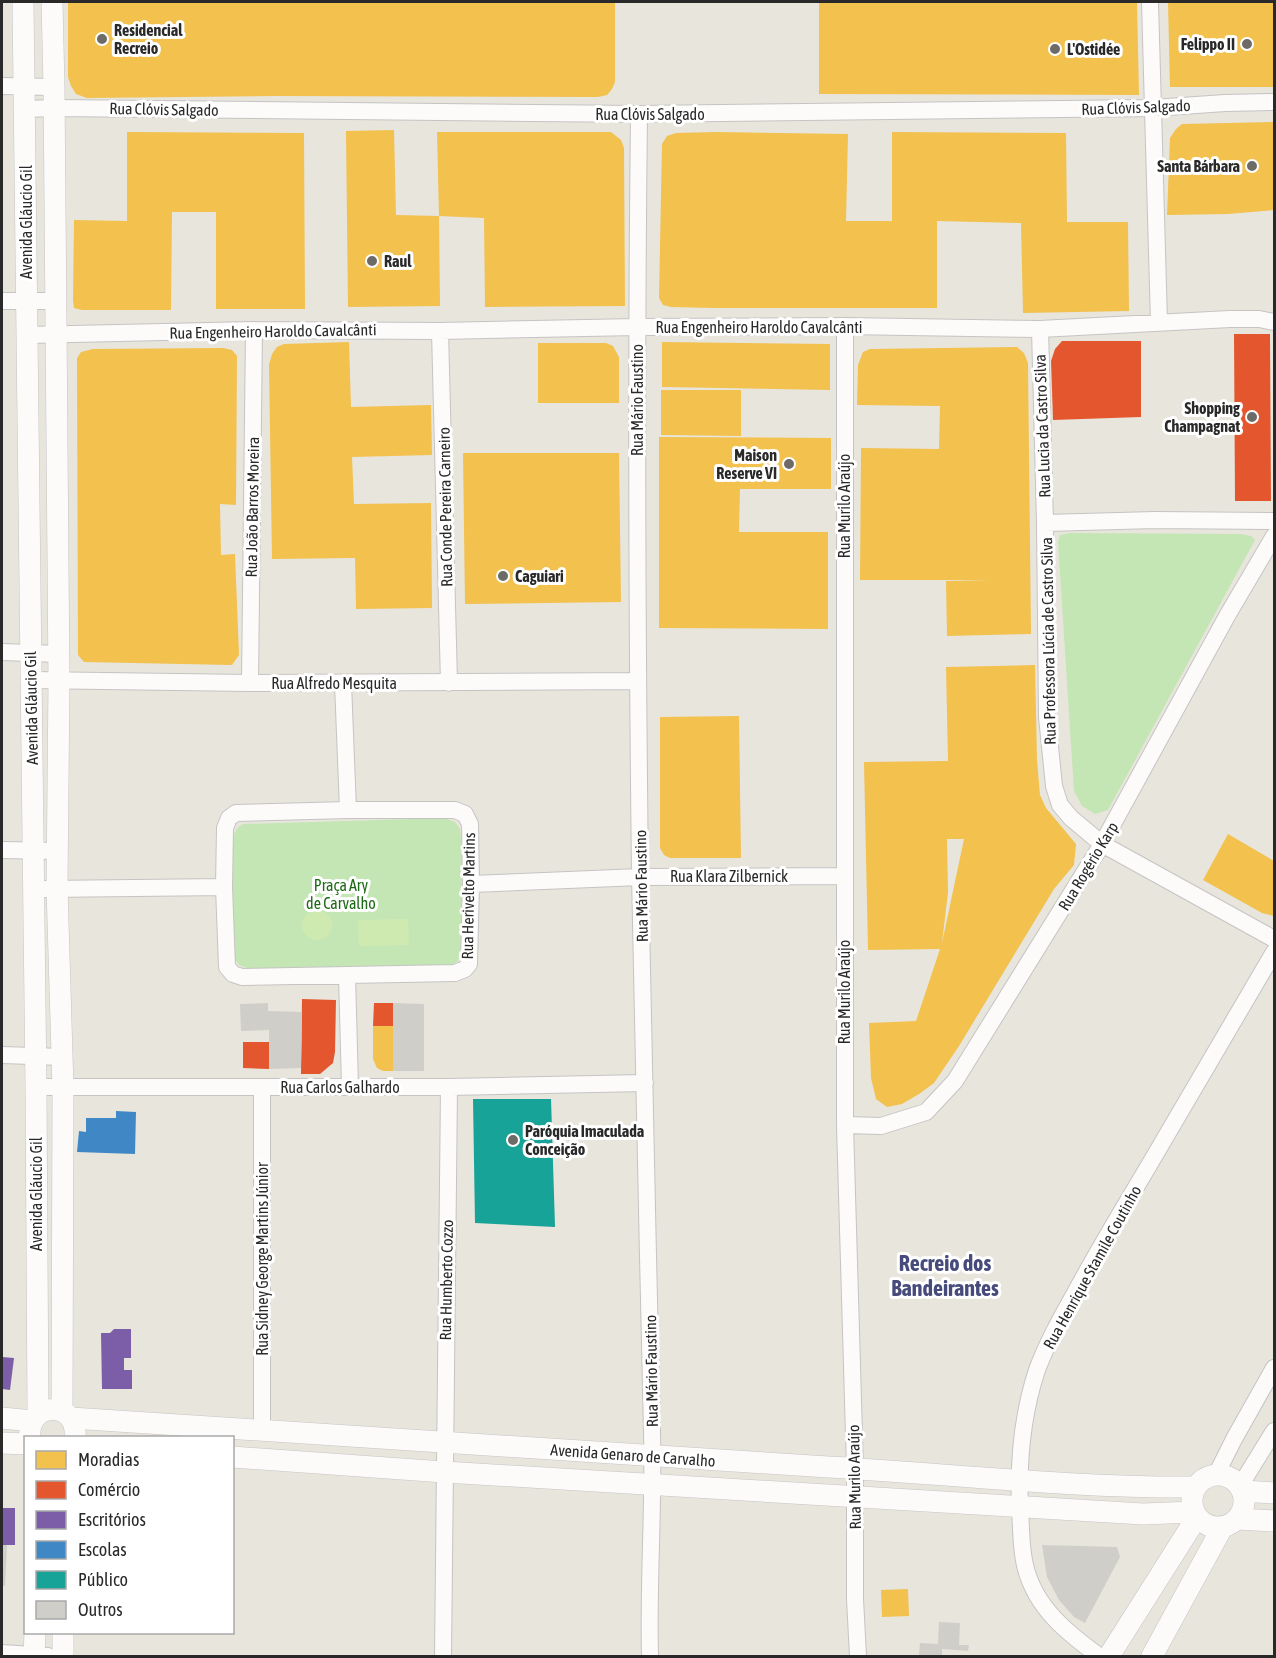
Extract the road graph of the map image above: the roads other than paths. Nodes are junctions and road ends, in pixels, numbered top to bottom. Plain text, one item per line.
1 (23, 2) edge
2 (52, 2) edge
3 (1150, 2) edge
4 (2, 86) edge
5 (25, 87) junction
6 (54, 87) junction
7 (1275, 102) edge
8 (54, 108) junction
9 (1152, 108) junction
10 (25, 109) junction
11 (639, 114) junction
12 (55, 300) junction
13 (2, 301) edge
14 (27, 301) junction
15 (1275, 322) edge
16 (1160, 323) junction
17 (845, 326) junction
18 (637, 327) junction
19 (1040, 329) junction
20 (254, 330) junction
21 (440, 331) junction
22 (27, 335) junction
23 (55, 335) junction
24 (1275, 521) edge
25 (1045, 523) junction
26 (1275, 536) edge
27 (2, 652) edge
28 (31, 653) junction
29 (58, 654) junction
30 (31, 680) junction
31 (59, 681) junction
32 (638, 681) junction
33 (250, 683) junction
34 (343, 683) junction
35 (449, 683) junction
36 (348, 810) junction
37 (1102, 844) junction
38 (2, 850) edge
39 (58, 851) junction
40 (33, 852) junction
41 (844, 876) junction
42 (640, 877) junction
43 (471, 884) junction
44 (224, 887) junction
45 (57, 888) junction
46 (33, 889) junction
47 (1275, 939) edge
48 (1275, 952) edge
49 (347, 975) junction
50 (2, 1055) edge
51 (35, 1057) junction
52 (62, 1057) junction
53 (645, 1083) junction
54 (350, 1086) junction
55 (262, 1087) junction
56 (449, 1087) junction
57 (36, 1088) junction
58 (63, 1088) junction
59 (845, 1125) junction
60 (1275, 1368) edge
61 (2, 1418) edge
62 (69, 1422) edge
63 (33, 1424) edge
64 (262, 1430) junction
65 (1275, 1431) edge
66 (2, 1443) edge
67 (444, 1443) junction
68 (24, 1444) edge
69 (234, 1457) edge
70 (653, 1457) junction
71 (855, 1469) junction
72 (444, 1472) junction
73 (1216, 1475) junction
74 (1019, 1481) junction
75 (653, 1485) junction
76 (1196, 1487) junction
77 (1241, 1489) junction
78 (1275, 1493) edge
79 (854, 1497) junction
80 (1020, 1506) junction
81 (1195, 1514) junction
82 (1275, 1521) edge
83 (1230, 1523) junction
84 (35, 1634) edge
85 (63, 1634) edge
86 (2, 1653) edge
87 (39, 1656) edge
88 (63, 1656) edge
89 (443, 1656) edge
90 (650, 1656) edge
91 (858, 1656) edge
92 (1099, 1656) edge
93 (1109, 1656) edge
94 (1152, 1656) edge

1 - 5 street, Avenida Gláucio Gil
2 - 6 street, Avenida Gláucio Gil
3 - 9 street
4 - 5 street
5 - 6 street
5 - 10 street, Avenida Gláucio Gil
6 - 8 street, Avenida Gláucio Gil
7 - 9 street, Rua Clóvis Salgado
8 - 10 street, Rua Clóvis Salgado
8 - 11 street, Rua Clóvis Salgado
8 - 12 street, Avenida Gláucio Gil
9 - 11 street, Rua Clóvis Salgado
9 - 16 street
10 - 14 street, Avenida Gláucio Gil
11 - 18 street, Rua Mário Faustino
12 - 14 street
12 - 23 street, Avenida Gláucio Gil
13 - 14 street
14 - 22 street, Avenida Gláucio Gil
15 - 16 street, Rua Engenheiro Haroldo Cavalcânti
16 - 19 street, Rua Engenheiro Haroldo Cavalcânti
17 - 18 street, Rua Engenheiro Haroldo Cavalcânti
17 - 19 street, Rua Engenheiro Haroldo Cavalcânti
17 - 41 street, Rua Murilo Araújo
18 - 21 street, Rua Engenheiro Haroldo Cavalcânti
18 - 32 street, Rua Mário Faustino
19 - 25 street, Rua Lucia da Castro Silva
20 - 21 street, Rua Engenheiro Haroldo Cavalcânti
20 - 23 street, Rua Engenheiro Haroldo Cavalcânti
20 - 33 street, Rua João Barros Moreira
21 - 35 street, Rua Conde Pereira Carneiro
22 - 23 street, Rua Engenheiro Haroldo Cavalcânti
22 - 28 street, Avenida Gláucio Gil
23 - 29 street, Avenida Gláucio Gil
24 - 25 street, Rua Professora Lúcia de Castro Silva
25 - 37 street, Rua Professora Lúcia de Castro Silva
26 - 37 street, Rua Rogério Karp
27 - 28 street
28 - 29 street
28 - 30 street, Avenida Gláucio Gil
29 - 31 street, Avenida Gláucio Gil
30 - 31 street, Rua Alfredo Mesquita
30 - 40 street, Avenida Gláucio Gil
31 - 33 street, Rua Alfredo Mesquita
31 - 39 street, Avenida Gláucio Gil
32 - 35 street, Rua Alfredo Mesquita
32 - 42 street, Rua Mário Faustino
33 - 34 street, Rua Alfredo Mesquita
34 - 35 street, Rua Alfredo Mesquita
34 - 36 street
36 - 43 street, Rua Herivelto Martins
36 - 44 street, Rua Herivelto Martins
37 - 47 street, Rua Professora Lúcia de Castro Silva
37 - 59 street, Rua Rogério Karp
38 - 40 street
39 - 40 street
39 - 45 street, Avenida Gláucio Gil
40 - 46 street, Avenida Gláucio Gil
41 - 42 street, Rua Klara Zilbernick
41 - 59 street, Rua Murilo Araújo
42 - 43 street, Rua Klara Zilbernick
42 - 53 street, Rua Mário Faustino
43 - 49 street, Rua Herivelto Martins
44 - 45 street
44 - 49 street, Rua Herivelto Martins
45 - 46 street
45 - 52 street, Avenida Gláucio Gil
46 - 51 street, Avenida Gláucio Gil
48 - 74 street, Rua Henrique Stamile Coutinho
49 - 54 street
50 - 51 street
51 - 52 street
51 - 57 street, Avenida Gláucio Gil
52 - 58 street, Avenida Gláucio Gil
53 - 56 street, Rua Carlos Galhardo
53 - 70 street, Rua Mário Faustino
54 - 55 street, Rua Carlos Galhardo
54 - 56 street, Rua Carlos Galhardo
55 - 58 street, Rua Carlos Galhardo
55 - 64 street, Rua Sidney George Martins Júnior
56 - 67 street, Rua Humberto Cozzo
57 - 58 street, Rua Carlos Galhardo
57 - 63 street, Avenida Gláucio Gil
58 - 62 street, Avenida Gláucio Gil
59 - 71 street, Rua Murilo Araújo
60 - 73 street
61 - 63 street
62 - 63 street, Avenida Genaro de Carvalho
62 - 64 street, Avenida Genaro de Carvalho
64 - 67 street, Avenida Genaro de Carvalho
65 - 77 street
66 - 68 street
67 - 70 street, Avenida Genaro de Carvalho
67 - 72 street, Rua Humberto Cozzo
69 - 72 street, Avenida Genaro de Carvalho
70 - 71 street, Avenida Genaro de Carvalho
70 - 75 street, Rua Mário Faustino
71 - 74 street, Avenida Genaro de Carvalho
71 - 79 street, Rua Murilo Araújo
72 - 75 street, Avenida Genaro de Carvalho
72 - 89 street, Rua Humberto Cozzo
73 - 76 street
73 - 77 street
74 - 76 street, Avenida Genaro de Carvalho
74 - 80 street, Rua Henrique Stamile Coutinho
75 - 79 street, Avenida Genaro de Carvalho
75 - 90 street, Rua Mário Faustino
76 - 81 street
77 - 78 street
77 - 83 street
79 - 80 street, Avenida Genaro de Carvalho
79 - 91 street, Rua Murilo Araújo
80 - 81 street, Avenida Genaro de Carvalho
80 - 92 street, Rua Henrique Stamile Coutinho
81 - 83 street
81 - 93 street
82 - 83 street
83 - 94 street
84 - 87 street
85 - 88 street
86 - 87 street

